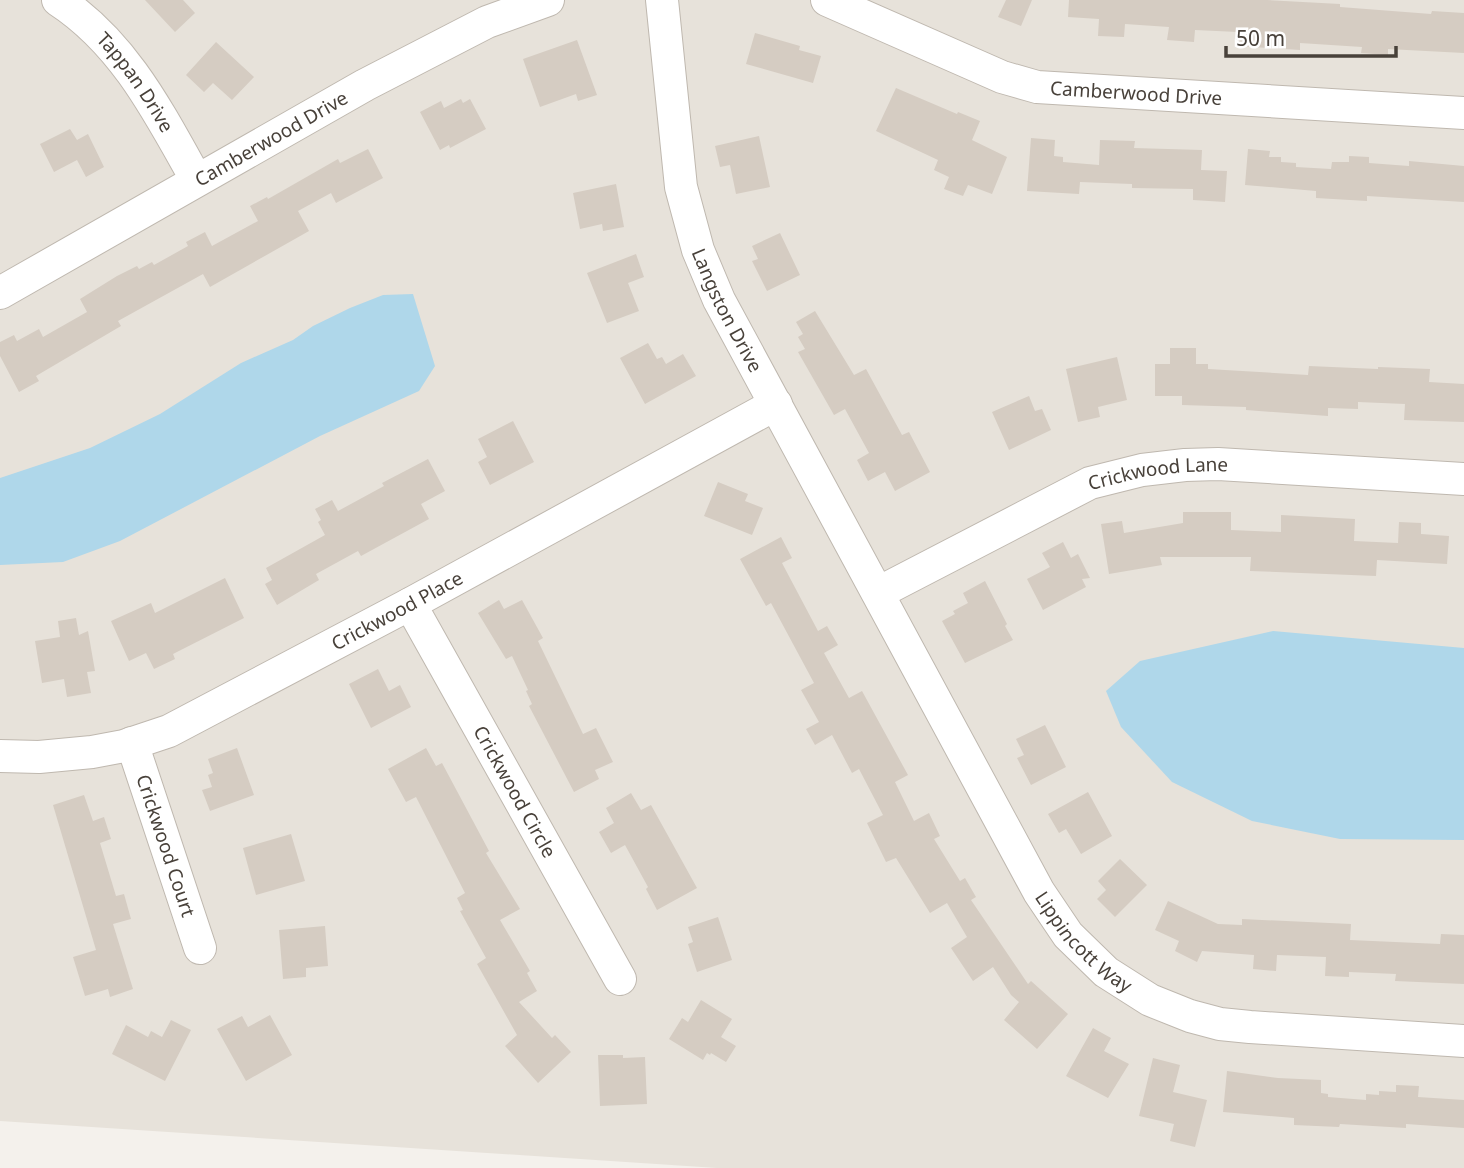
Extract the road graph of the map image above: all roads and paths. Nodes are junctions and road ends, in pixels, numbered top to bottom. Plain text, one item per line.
1 (58, 0) edge
2 (548, 0) edge
3 (662, 0) edge
4 (828, 0) edge
5 (1464, 113) edge
6 (197, 179) junction
7 (0, 293) edge
8 (776, 404) junction
9 (1464, 479) edge
10 (878, 593) junction
11 (410, 604) junction
12 (132, 743) junction
13 (0, 756) edge
14 (200, 948) dead end
15 (620, 979) dead end
16 (1464, 1041) edge

1 - 6 street, Tappan Drive
2 - 6 street, Camberwood Drive
3 - 8 street, Langston Drive
4 - 5 street, Camberwood Drive
6 - 7 street, Camberwood Drive
8 - 10 street, Langston Drive
8 - 11 street, Crickwood Place
9 - 10 street, Crickwood Lane
10 - 16 street, Lippincott Way
11 - 12 street, Crickwood Place
11 - 15 street, Crickwood Circle
12 - 13 street, Crickwood Place
12 - 14 street, Crickwood Court

